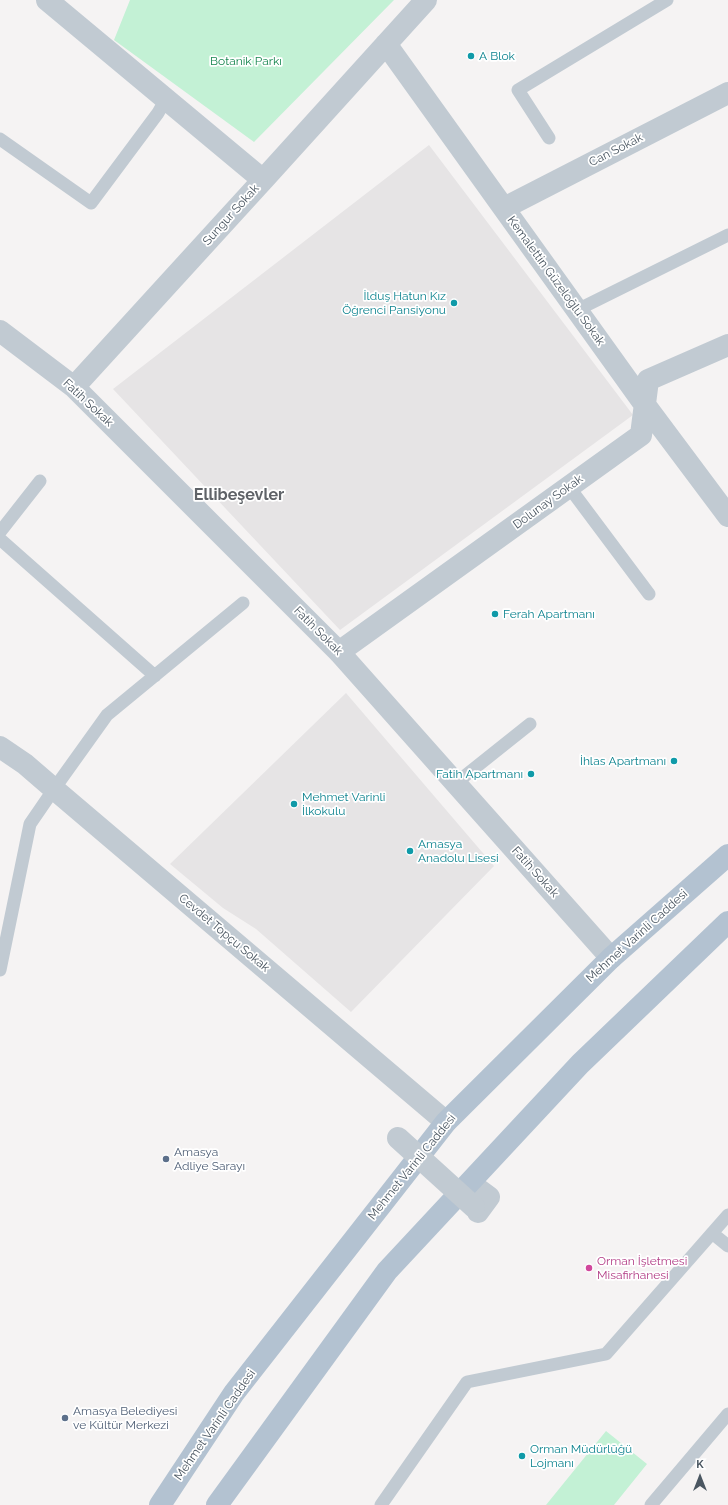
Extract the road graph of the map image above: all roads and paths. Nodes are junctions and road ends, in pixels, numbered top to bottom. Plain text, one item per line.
1 (47, 0) edge
2 (426, 0) edge
3 (667, 0) edge
4 (386, 44) junction
5 (728, 93) edge
6 (166, 99) junction
7 (549, 138) dead end
8 (0, 139) edge
9 (263, 180) junction
10 (504, 208) junction
11 (728, 235) edge
12 (577, 310) junction
13 (0, 331) edge
14 (728, 346) edge
15 (74, 387) junction
16 (645, 404) junction
17 (40, 481) dead end
18 (568, 487) junction
19 (728, 516) edge
20 (0, 532) edge
21 (0, 540) edge
22 (649, 594) dead end
23 (243, 603) dead end
24 (339, 652) junction
25 (155, 676) junction
26 (530, 724) dead end
27 (3, 755) edge
28 (456, 783) junction
29 (54, 788) junction
30 (728, 854) edge
31 (728, 922) edge
32 (611, 958) junction
33 (0, 970) edge
34 (446, 1122) junction
35 (398, 1138) dead end
36 (470, 1182) junction
37 (728, 1215) edge
38 (712, 1233) junction
39 (728, 1246) edge
40 (728, 1414) edge
41 (160, 1505) edge
42 (217, 1505) edge
43 (382, 1505) edge
44 (651, 1505) edge

1 - 6 street, Sungur Sokak
2 - 4 street
3 - 7 lane
4 - 9 street
4 - 10 street, Kemalettin Güzeloğlu Sokak
5 - 10 street, Can Sokak
6 - 8 lane
6 - 9 street, Sungur Sokak
9 - 15 street, Sungur Sokak
10 - 12 street, Kemalettin Güzeloğlu Sokak
11 - 12 lane
12 - 16 street, Kemalettin Güzeloğlu Sokak
13 - 15 street, Fatih Sokak
14 - 16 street, Dolunay Sokak
15 - 24 street, Fatih Sokak
16 - 18 street, Dolunay Sokak
16 - 19 street, Kemalettin Güzeloğlu Sokak
17 - 20 lane
18 - 22 lane
18 - 24 street, Dolunay Sokak
21 - 25 lane
23 - 25 lane
24 - 28 street, Fatih Sokak
25 - 29 lane
26 - 28 lane
27 - 29 street, Cevdet Topçu Sokak
28 - 32 street, Fatih Sokak
29 - 33 lane
29 - 34 street, Cevdet Topçu Sokak
30 - 32 main road, Mehmet Varinli Caddesi
31 - 36 main road
32 - 34 main road, Mehmet Varinli Caddesi
34 - 41 main road, Mehmet Varinli Caddesi
35 - 36 street, bridge
36 - 42 main road
37 - 38 lane
38 - 39 lane
38 - 43 lane
40 - 44 lane

